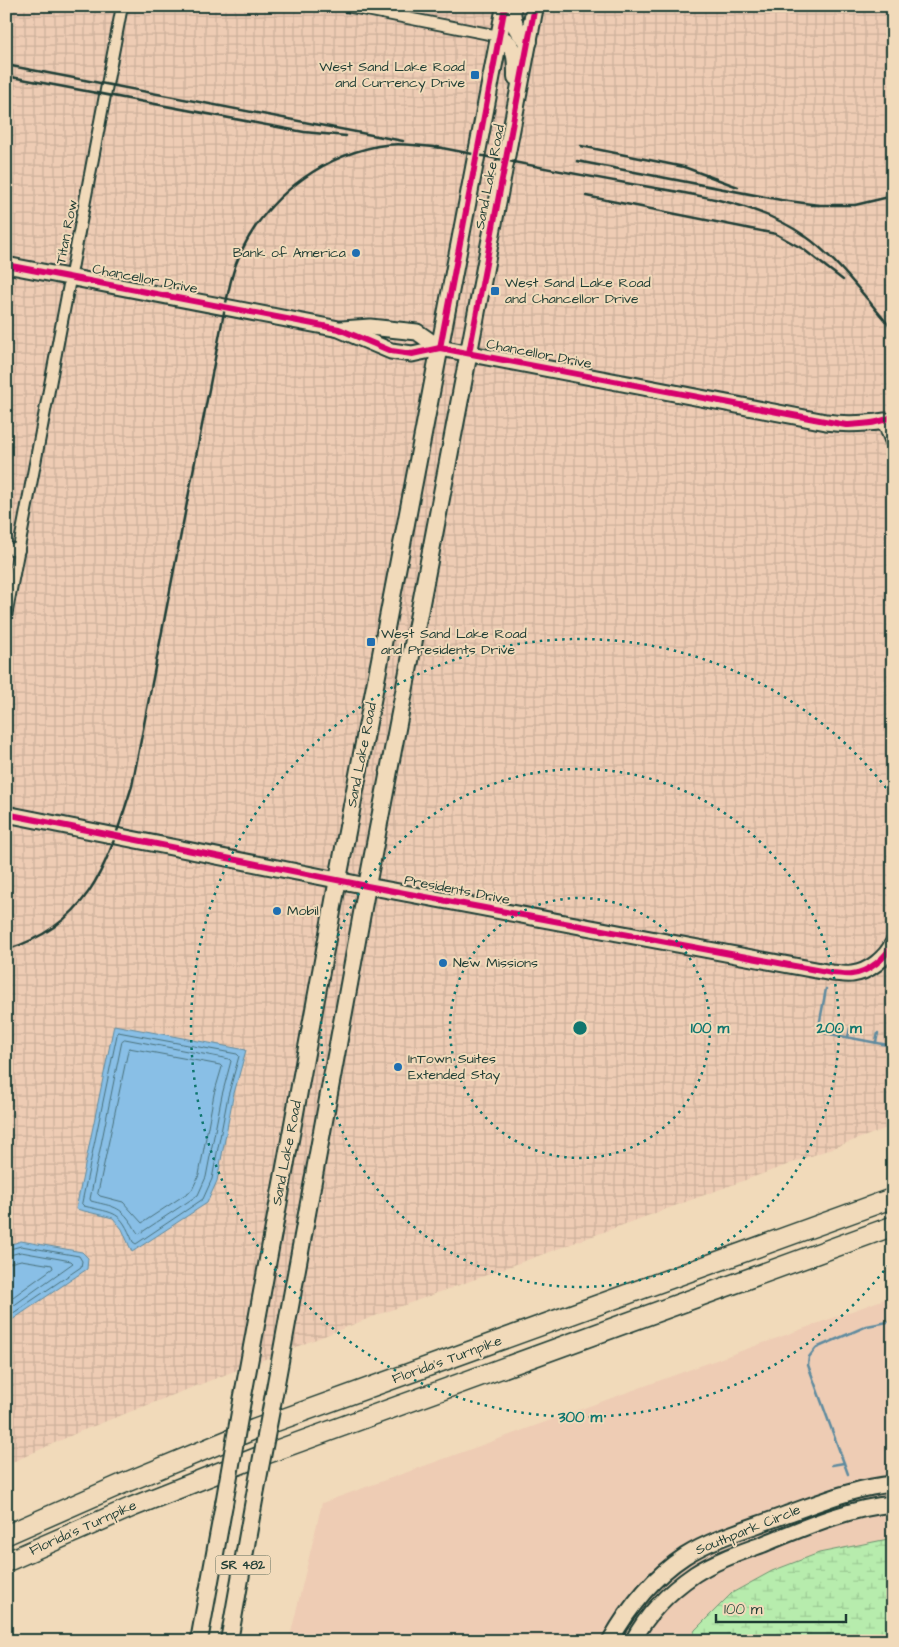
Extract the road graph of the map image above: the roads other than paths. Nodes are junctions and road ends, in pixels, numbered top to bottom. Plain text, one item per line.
1 (122, 6) edge
2 (346, 6) edge
3 (504, 6) edge
4 (512, 6) edge
5 (535, 6) edge
6 (499, 36) junction
7 (529, 41) junction
8 (516, 109) junction
9 (6, 265) edge
10 (71, 277) junction
11 (339, 329) junction
12 (440, 348) junction
13 (469, 353) junction
14 (889, 418) edge
15 (893, 441) edge
16 (6, 548) edge
17 (19, 550) junction
18 (6, 616) edge
19 (6, 814) edge
20 (338, 879) junction
21 (367, 886) junction
22 (893, 943) edge
23 (893, 1198) edge
24 (893, 1226) edge
25 (893, 1484) edge
26 (893, 1504) edge
27 (6, 1535) edge
28 (6, 1562) edge
29 (212, 1566) junction
30 (199, 1641) edge
31 (210, 1641) edge
32 (229, 1641) edge
33 (610, 1641) edge
34 (633, 1641) edge

1 - 10 street, Titan Row
2 - 6 street
3 - 6 main road, Sand Lake Road / SR 482
4 - 7 main road
5 - 7 main road, Sand Lake Road / SR 482
6 - 8 main road
6 - 12 main road, Sand Lake Road / SR 482
7 - 8 main road, Sand Lake Road / SR 482
8 - 13 main road, Sand Lake Road / SR 482
9 - 10 street, Chancellor Drive
10 - 11 street, Chancellor Drive
10 - 17 street, Titan Row
11 - 12 street, Chancellor Drive
11 - 12 street, Chancellor Drive
12 - 13 street, Chancellor Drive
12 - 20 main road, Sand Lake Road / SR 482
13 - 14 street, Chancellor Drive
13 - 21 main road, Sand Lake Road / SR 482
14 - 15 street
16 - 17 street
17 - 18 street, Titan Row
19 - 20 street, Presidents Drive
20 - 21 street, Presidents Drive
20 - 29 main road, Sand Lake Road / SR 482, bridge
21 - 22 street, Presidents Drive
21 - 32 main road, Sand Lake Road / SR 482, bridge
23 - 27 highway, Florida's Turnpike
24 - 28 highway, Florida's Turnpike
25 - 33 street, Southpark Circle
26 - 34 street, Southpark Circle
29 - 30 main road, SR 482
29 - 31 main road

